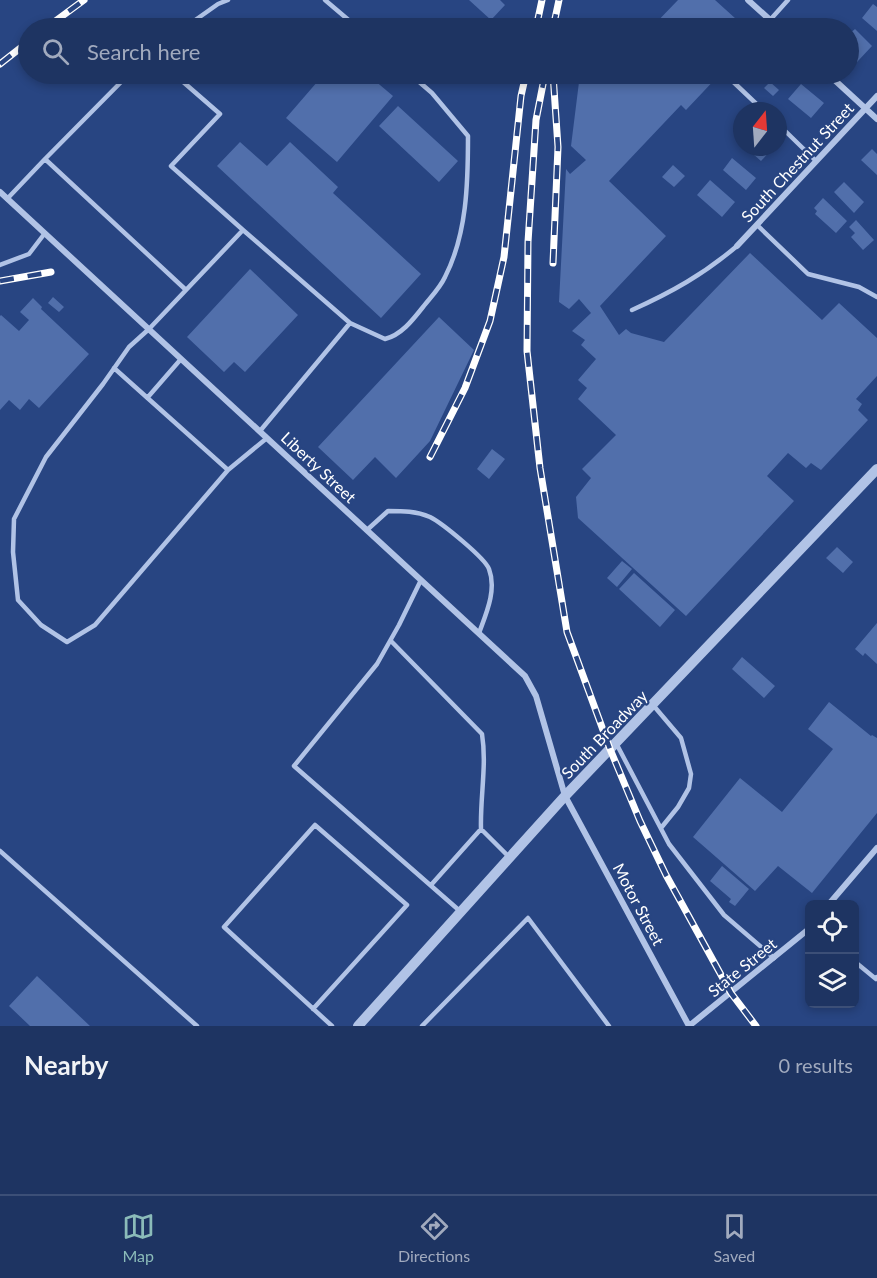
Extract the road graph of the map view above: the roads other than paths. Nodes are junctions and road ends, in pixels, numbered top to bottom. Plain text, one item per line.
1 (228, 0) edge
2 (325, 0) edge
3 (748, 0) edge
4 (788, 0) edge
5 (198, 18) edge
6 (346, 18) edge
7 (768, 18) edge
8 (772, 18) edge
9 (119, 84) edge
10 (186, 84) edge
11 (422, 84) edge
12 (736, 84) edge
13 (839, 84) edge
14 (877, 96) edge
15 (754, 102) edge
16 (865, 108) junction
17 (877, 119) edge
18 (787, 133) edge
19 (45, 159) junction
20 (816, 161) junction
21 (0, 192) edge
22 (7, 199) junction
23 (757, 225) junction
24 (243, 230) junction
25 (45, 233) junction
26 (737, 246) joint
27 (0, 265) edge
28 (186, 290) junction
29 (877, 297) edge
30 (632, 310) dead end
31 (350, 323) junction
32 (148, 329) junction
33 (181, 359) junction
34 (114, 368) junction
35 (148, 397) junction
36 (260, 431) junction
37 (267, 438) junction
38 (877, 469) edge
39 (228, 470) junction
40 (367, 530) junction
41 (421, 580) junction
42 (479, 633) junction
43 (391, 640) junction
44 (653, 705) junction
45 (616, 743) junction
46 (565, 796) junction
47 (661, 828) junction
48 (481, 829) junction
49 (877, 848) edge
50 (0, 850) edge
51 (510, 858) junction
52 (430, 885) junction
53 (832, 900) edge
54 (461, 912) junction
55 (805, 932) edge
56 (774, 958) junction
57 (859, 964) edge
58 (877, 979) edge
59 (313, 1009) junction
60 (197, 1026) edge
61 (332, 1026) edge
62 (358, 1026) edge
63 (422, 1026) edge
64 (609, 1026) edge
65 (689, 1026) edge

1 - 5 lane
2 - 6 lane
3 - 7 street
4 - 8 lane
9 - 19 lane
10 - 24 lane
11 - 31 lane
12 - 15 lane
13 - 16 street
14 - 16 street, South Chestnut Street
16 - 17 street
16 - 20 street, South Chestnut Street
18 - 20 lane
19 - 22 lane
19 - 28 lane
20 - 23 street, South Chestnut Street
21 - 22 street, Liberty Street
22 - 25 street, Liberty Street
23 - 26 street, South Chestnut Street
23 - 29 lane
24 - 28 lane
24 - 31 lane
25 - 27 lane
25 - 32 street, Liberty Street
26 - 30 lane
28 - 32 lane
31 - 36 lane
32 - 33 street, Liberty Street
32 - 34 lane
33 - 35 lane
33 - 36 street, Liberty Street
34 - 35 lane
34 - 39 lane
35 - 39 lane
36 - 37 street, Liberty Street
37 - 39 lane
37 - 40 street, Liberty Street
38 - 44 street, South Broadway
40 - 41 street, Liberty Street
40 - 42 lane
41 - 42 street, Liberty Street
41 - 43 lane
42 - 46 street, Liberty Street
43 - 48 lane
43 - 52 lane
44 - 45 street, South Broadway
44 - 47 lane
45 - 46 street, South Broadway
45 - 47 lane
46 - 51 street, South Broadway
46 - 65 street, Motor Street
47 - 56 lane
48 - 51 lane
48 - 52 lane
49 - 53 street
50 - 60 lane
51 - 54 street, South Broadway
52 - 54 lane
54 - 62 street, South Broadway
55 - 56 street, State Street
56 - 65 street, State Street
57 - 58 lane
59 - 59 lane
59 - 61 lane
63 - 64 lane

